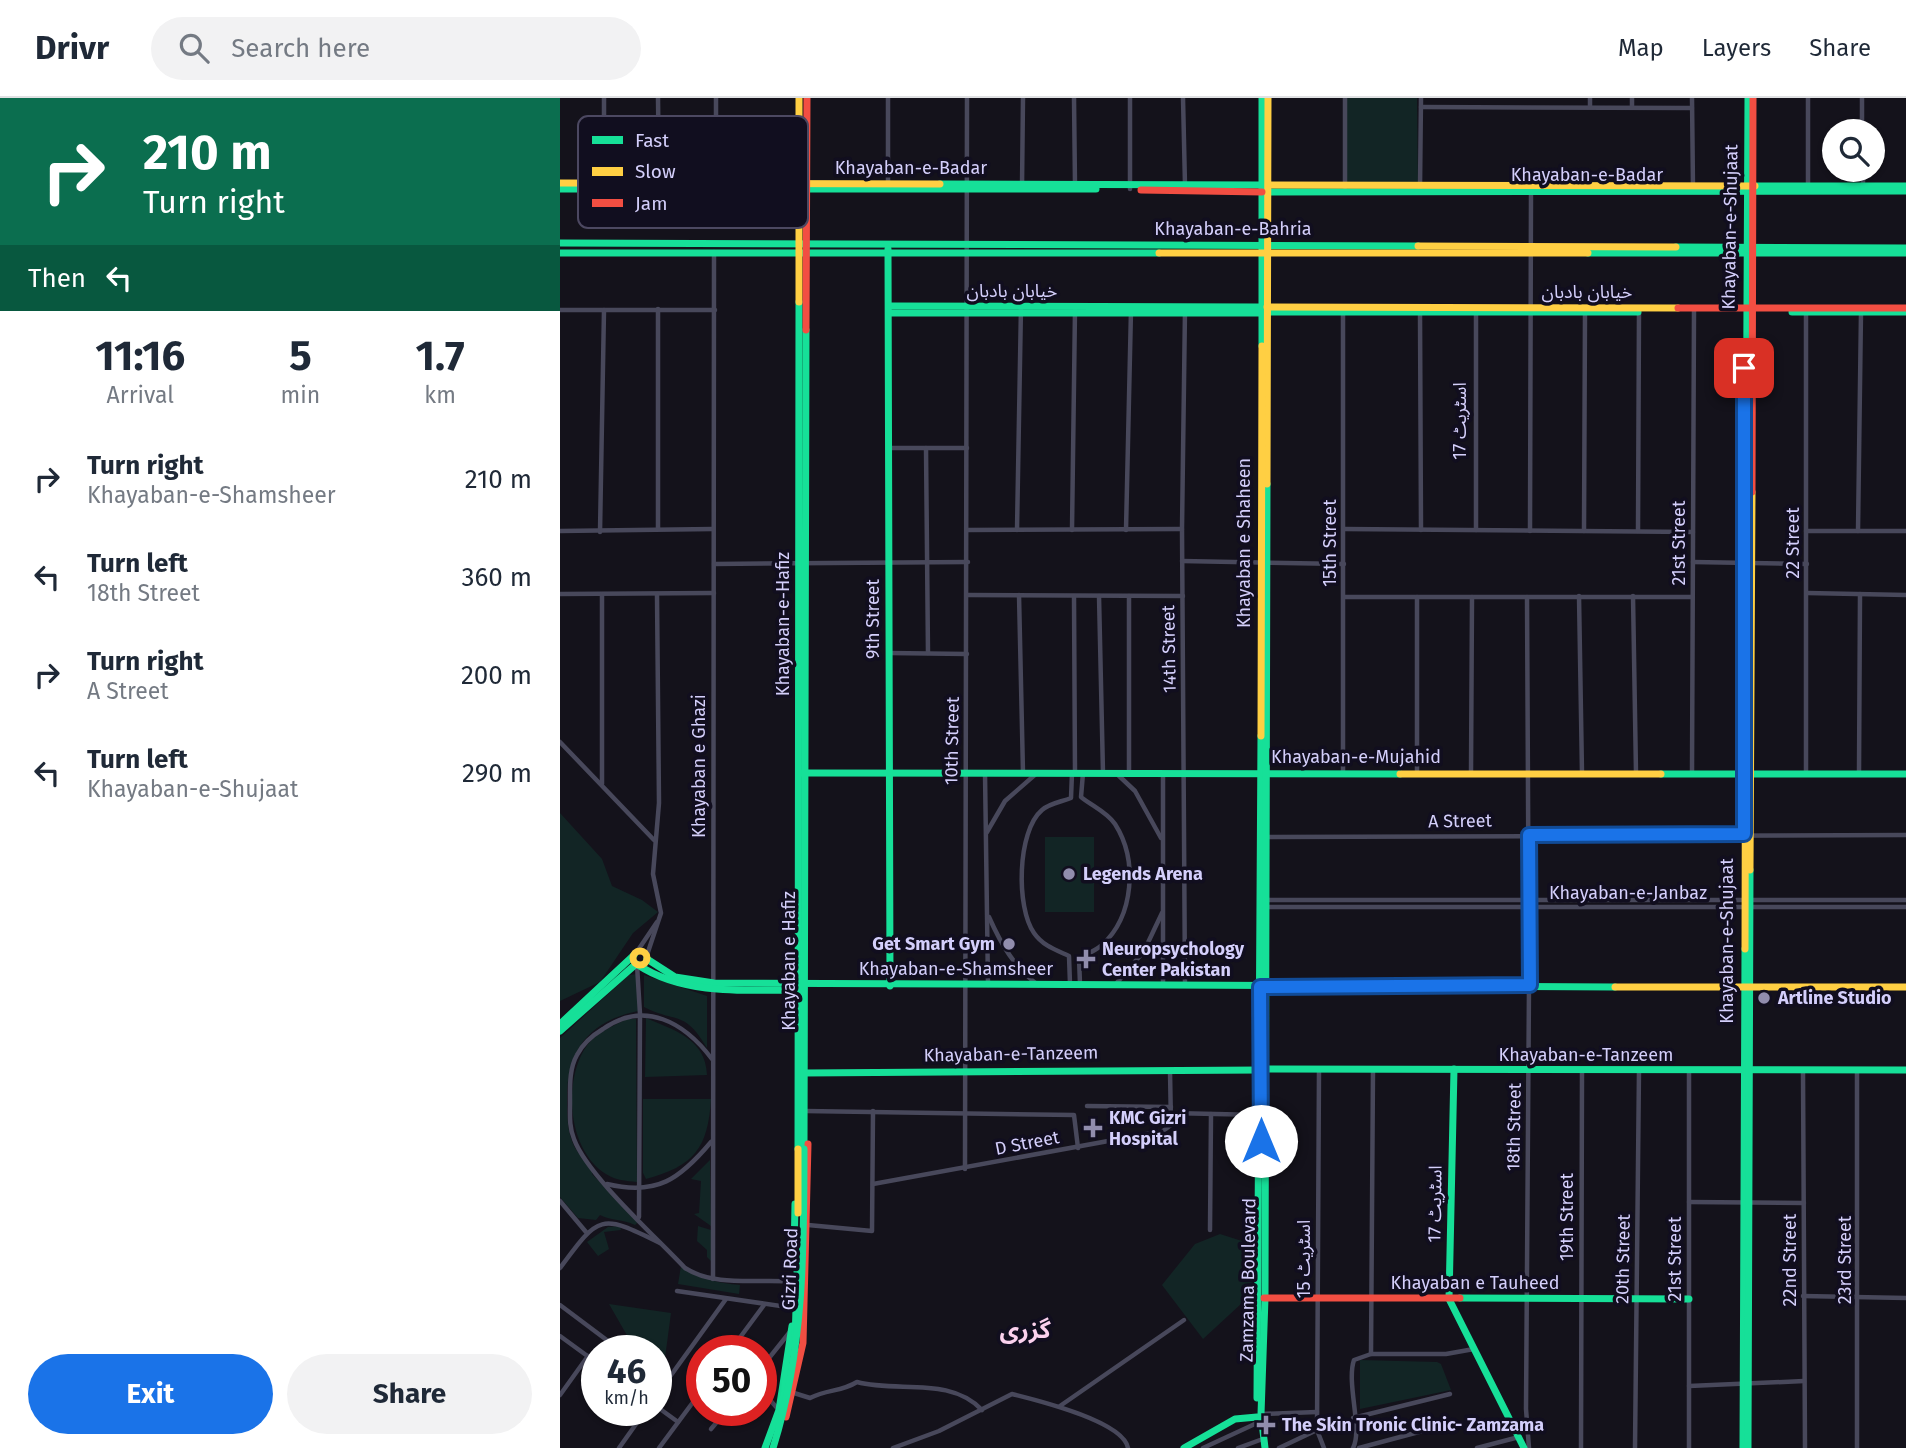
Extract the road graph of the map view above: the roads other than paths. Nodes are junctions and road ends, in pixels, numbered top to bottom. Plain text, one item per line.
1 (604, 98) edge
2 (659, 98) edge
3 (716, 98) edge
4 (799, 98) edge
5 (807, 98) edge
6 (888, 98) edge
7 (967, 98) edge
8 (1023, 98) edge
9 (1074, 98) edge
10 (1130, 98) edge
11 (1183, 98) edge
12 (1262, 98) edge
13 (1268, 98) edge
14 (1345, 98) edge
15 (1421, 98) edge
16 (1464, 98) edge
17 (1590, 98) edge
18 (1632, 98) edge
19 (1692, 98) edge
20 (1748, 98) edge
21 (1753, 98) edge
22 (1808, 98) edge
23 (1862, 98) edge
24 (1590, 106) junction
25 (1632, 106) junction
26 (1421, 107) junction
27 (1464, 107) junction
28 (1692, 108) junction
29 (604, 116) edge
30 (659, 116) edge
31 (716, 116) edge
32 (800, 116) edge
33 (806, 116) edge
34 (1862, 119) edge
35 (1265, 142) junction
36 (1863, 182) edge
37 (560, 183) edge
38 (578, 184) edge
39 (888, 184) junction
40 (808, 187) edge
41 (808, 187) edge
42 (966, 187) junction
43 (1022, 187) junction
44 (1075, 187) junction
45 (578, 188) edge
46 (1130, 188) junction
47 (1185, 188) junction
48 (1265, 188) junction
49 (1750, 188) junction
50 (1808, 188) junction
51 (560, 189) edge
52 (1345, 189) junction
53 (1420, 189) junction
54 (1531, 189) junction
55 (1693, 189) junction
56 (1863, 189) junction
57 (1906, 189) edge
58 (799, 228) edge
59 (807, 228) edge
60 (560, 243) edge
61 (570, 243) junction
62 (808, 244) junction
63 (1264, 245) junction
64 (1906, 248) edge
65 (797, 249) junction
66 (888, 249) junction
67 (966, 249) junction
68 (1530, 249) junction
69 (1749, 250) junction
70 (714, 252) junction
71 (560, 253) edge
72 (570, 253) junction
73 (808, 253) junction
74 (1906, 253) edge
75 (1264, 254) junction
76 (658, 309) junction
77 (967, 309) junction
78 (560, 310) edge
79 (604, 310) junction
80 (715, 310) junction
81 (890, 310) junction
82 (1022, 310) junction
83 (1075, 310) junction
84 (1131, 310) junction
85 (1185, 310) junction
86 (1263, 310) junction
87 (1343, 310) junction
88 (1420, 310) junction
89 (1476, 310) junction
90 (1639, 310) junction
91 (1694, 310) junction
92 (1805, 310) junction
93 (1861, 310) junction
94 (1906, 310) edge
95 (1529, 311) junction
96 (1585, 311) junction
97 (1748, 311) junction
98 (890, 448) junction
99 (926, 448) junction
100 (967, 449) junction
101 (658, 529) junction
102 (713, 529) junction
103 (1182, 529) junction
104 (1344, 529) junction
105 (967, 530) junction
106 (1017, 530) junction
107 (1072, 530) junction
108 (1126, 530) junction
109 (1421, 530) junction
110 (1476, 530) junction
111 (560, 531) edge
112 (1530, 531) junction
113 (1584, 531) junction
114 (1638, 531) junction
115 (1693, 531) junction
116 (1807, 531) junction
117 (1858, 531) junction
118 (1906, 531) edge
119 (600, 532) junction
120 (1182, 561) junction
121 (890, 562) junction
122 (927, 562) junction
123 (968, 562) junction
124 (1693, 562) junction
125 (1264, 563) junction
126 (1746, 563) junction
127 (714, 564) junction
128 (1344, 564) junction
129 (1807, 564) junction
130 (802, 565) junction
131 (714, 593) junction
132 (1807, 593) junction
133 (560, 594) edge
134 (1860, 594) junction
135 (1906, 594) edge
136 (602, 595) junction
137 (657, 595) junction
138 (968, 595) junction
139 (1018, 595) junction
140 (1074, 596) junction
141 (1099, 596) junction
142 (1129, 596) junction
143 (1183, 596) junction
144 (1579, 596) junction
145 (1633, 596) junction
146 (1343, 597) junction
147 (1417, 597) junction
148 (1472, 597) junction
149 (1527, 597) junction
150 (1692, 597) junction
151 (889, 653) junction
152 (928, 653) junction
153 (967, 654) junction
154 (560, 742) edge
155 (803, 773) junction
156 (888, 773) junction
157 (965, 773) junction
158 (985, 773) junction
159 (1023, 773) junction
160 (1038, 773) junction
161 (1077, 773) junction
162 (1105, 773) junction
163 (1129, 773) junction
164 (1163, 773) junction
165 (1184, 773) junction
166 (1263, 773) junction
167 (1343, 773) junction
168 (1417, 773) junction
169 (1471, 773) junction
170 (1528, 773) junction
171 (1582, 773) junction
172 (1636, 773) junction
173 (1692, 774) junction
174 (1747, 774) junction
175 (1805, 774) junction
176 (1858, 774) junction
177 (1906, 774) edge
178 (602, 784) junction
179 (1073, 790) junction
180 (1081, 791) junction
181 (986, 833) junction
182 (1746, 834) junction
183 (1529, 835) junction
184 (1906, 835) edge
185 (1267, 837) junction
186 (655, 841) junction
187 (1163, 846) junction
188 (1529, 899) junction
189 (1906, 900) edge
190 (1267, 904) junction
191 (1746, 904) junction
192 (1529, 906) junction
193 (1906, 907) edge
194 (1163, 910) junction
195 (987, 913) junction
196 (658, 920) junction
197 (635, 954) junction
198 (647, 957) junction
199 (637, 965) junction
200 (1070, 973) junction
201 (1080, 973) junction
202 (1070, 984) junction
203 (1080, 984) junction
204 (714, 985) junction
205 (967, 985) junction
206 (988, 985) junction
207 (1038, 985) junction
208 (1115, 985) junction
209 (1163, 985) junction
210 (1185, 985) junction
211 (1530, 985) junction
212 (890, 986) junction
213 (801, 987) junction
214 (1262, 987) junction
215 (1746, 987) junction
216 (1906, 987) edge
217 (640, 1014) junction
218 (560, 1024) edge
219 (560, 1031) edge
220 (712, 1060) junction
221 (1170, 1069) junction
222 (1319, 1069) junction
223 (1373, 1069) junction
224 (1454, 1069) junction
225 (968, 1070) junction
226 (1263, 1070) junction
227 (1639, 1070) junction
228 (1906, 1070) edge
229 (1583, 1071) junction
230 (1689, 1071) junction
231 (1857, 1071) junction
232 (1528, 1072) junction
233 (1746, 1072) junction
234 (1803, 1072) junction
235 (804, 1073) junction
236 (804, 1087) joint
237 (1087, 1106) dead end
238 (1171, 1110) junction
239 (873, 1111) junction
240 (802, 1112) junction
241 (965, 1112) junction
242 (1211, 1114) junction
243 (1261, 1115) junction
244 (711, 1142) junction
245 (1078, 1148) junction
246 (965, 1169) junction
247 (605, 1183) junction
248 (873, 1184) junction
249 (640, 1187) junction
250 (560, 1201) edge
251 (1689, 1202) junction
252 (1804, 1203) junction
253 (1746, 1204) junction
254 (639, 1218) junction
255 (808, 1225) junction
256 (1210, 1230) dead end
257 (586, 1231) junction
258 (663, 1244) junction
259 (560, 1268) edge
260 (713, 1279) junction
261 (794, 1281) junction
262 (807, 1283) junction
263 (677, 1291) dead end
264 (1803, 1296) junction
265 (1318, 1297) junction
266 (1859, 1297) junction
267 (1263, 1298) junction
268 (1372, 1298) junction
269 (1906, 1298) edge
270 (726, 1299) junction
271 (1449, 1299) junction
272 (1526, 1299) junction
273 (1581, 1299) junction
274 (1636, 1299) junction
275 (1689, 1299) junction
276 (560, 1305) edge
277 (764, 1305) junction
278 (794, 1308) junction
279 (1184, 1320) dead end
280 (792, 1329) junction
281 (600, 1335) edge
282 (742, 1335) edge
283 (560, 1336) edge
284 (777, 1348) edge
285 (1475, 1349) junction
286 (581, 1351) edge
287 (1371, 1354) junction
288 (581, 1366) edge
289 (672, 1374) edge
290 (1804, 1381) junction
291 (1746, 1384) junction
292 (1689, 1386) junction
293 (794, 1393) junction
294 (1450, 1394) dead end
295 (560, 1395) edge
296 (1059, 1406) junction
297 (779, 1410) joint
298 (982, 1410) junction
299 (686, 1411) edge
300 (1317, 1412) junction
301 (672, 1418) edge
302 (1258, 1418) junction
303 (1353, 1418) junction
304 (678, 1422) junction
305 (1444, 1425) dead end
306 (635, 1426) edge
307 (714, 1426) edge
308 (711, 1429) dead end
309 (1317, 1430) junction
310 (1519, 1437) junction
311 (1262, 1445) edge
312 (619, 1448) edge
313 (659, 1448) edge
314 (771, 1448) edge
315 (892, 1448) edge
316 (1128, 1448) edge
317 (1184, 1448) edge
318 (1203, 1448) edge
319 (1238, 1448) edge
320 (1279, 1448) edge
321 (1324, 1448) edge
322 (1353, 1448) edge
323 (1359, 1448) edge
324 (1477, 1448) edge
325 (1526, 1448) edge
326 (1581, 1448) edge
327 (1635, 1448) edge
328 (1689, 1448) edge
329 (1746, 1448) edge
330 (1805, 1448) edge
331 (1857, 1448) edge

1 - 29 street
2 - 30 street
3 - 31 street
4 - 32 main road, Khayaban-e-Hafiz
5 - 33 main road, Khayaban-e-Hafiz
6 - 39 street
7 - 42 street, 10th Street
8 - 43 street
9 - 44 street
10 - 46 street
11 - 47 street
12 - 35 main road, Khayaban e Shaheen
13 - 35 main road, Khayaban e Shaheen
14 - 52 street
15 - 26 street
16 - 27 street
17 - 24 street
18 - 25 street
19 - 28 street
20 - 49 main road, Khayaban-e-Shujaat
21 - 49 main road, Khayaban-e-Shujaat
22 - 50 street
23 - 34 street
24 - 25 street
24 - 27 street
25 - 28 street
26 - 27 street
26 - 53 street
28 - 55 street
35 - 48 main road, Khayaban e Shaheen
36 - 56 street
37 - 38 main road, Khayaban-e-Badar
39 - 40 main road, Khayaban-e-Badar
39 - 42 main road, Khayaban-e-Badar
41 - 42 main road, Khayaban-e-Badar
42 - 43 main road, Khayaban-e-Badar
42 - 67 street, 10th Street
43 - 44 main road, Khayaban-e-Badar
44 - 46 main road, Khayaban-e-Badar
45 - 51 main road, Khayaban-e-Badar
46 - 47 main road, Khayaban-e-Badar
47 - 48 main road, Khayaban-e-Badar
48 - 52 main road, Khayaban-e-Badar
48 - 63 main road, Khayaban e Shaheen
49 - 50 main road, Khayaban-e-Badar
49 - 55 main road, Khayaban-e-Badar
49 - 69 main road, Khayaban-e-Shujaat
50 - 56 main road, Khayaban-e-Badar
52 - 53 main road, Khayaban-e-Badar
53 - 54 main road, Khayaban-e-Badar
54 - 55 main road, Khayaban-e-Badar
54 - 68 street
56 - 57 main road, Khayaban-e-Badar
58 - 65 main road, Khayaban-e-Hafiz
59 - 62 main road, Khayaban-e-Hafiz
60 - 61 main road, Khayaban-e-Bahria
61 - 65 main road, Khayaban-e-Bahria
61 - 72 main road
62 - 65 main road, Khayaban-e-Bahria
62 - 66 main road, Khayaban-e-Bahria
62 - 73 main road, Khayaban-e-Hafiz
63 - 67 main road, Khayaban-e-Bahria
63 - 68 main road, Khayaban-e-Bahria
63 - 75 main road, Khayaban e Shaheen
64 - 69 main road, Khayaban-e-Bahria
65 - 70 main road, Khayaban-e-Bahria
65 - 73 main road, Khayaban-e-Bahria
65 - 130 main road, Khayaban-e-Hafiz
66 - 67 main road, Khayaban-e-Bahria
66 - 73 main road, Khayaban-e-Bahria
66 - 81 main road, 9th Street
67 - 75 main road, Khayaban-e-Bahria
67 - 77 street, 10th Street
68 - 69 main road, Khayaban-e-Bahria
68 - 75 main road, Khayaban-e-Bahria
68 - 95 street
69 - 74 main road, Khayaban-e-Bahria
69 - 97 main road, Khayaban-e-Shujaat
70 - 72 main road, Khayaban-e-Bahria
70 - 80 street, Khayaban e Ghazi
71 - 72 main road, Khayaban-e-Bahria
73 - 130 main road, Khayaban-e-Hafiz
75 - 86 main road, Khayaban e Shaheen
76 - 79 street
76 - 80 street
76 - 101 street
77 - 81 main road, خیابان بادبان
77 - 82 main road, خیابان بادبان
77 - 100 street, 10th Street
78 - 79 street
79 - 119 street
80 - 102 street, Khayaban e Ghazi
81 - 98 main road, 9th Street
82 - 83 main road, خیابان بادبان
82 - 106 street
83 - 84 main road, خیابان بادبان
83 - 107 street
84 - 85 main road, خیابان بادبان
84 - 108 street
85 - 86 main road, خیابان بادبان
85 - 103 street, 14th Street
86 - 87 main road, خیابان بادبان
86 - 125 main road, Khayaban e Shaheen
87 - 88 main road, خیابان بادبان
87 - 104 street, 15th Street
88 - 89 main road, خیابان بادبان
88 - 109 street
89 - 95 main road, خیابان بادبان
89 - 110 street, اسٹریٹ 17
90 - 91 main road, خیابان بادبان
90 - 96 main road, خیابان بادبان
90 - 114 street
91 - 97 main road, خیابان بادبان
91 - 115 street, 21st Street
92 - 93 main road, خیابان بادبان
92 - 97 main road, خیابان بادبان
92 - 116 street, 22 Street
93 - 94 main road, خیابان بادبان
93 - 117 street
95 - 96 main road, خیابان بادبان
95 - 112 street
96 - 113 street
97 - 126 main road, Khayaban-e-Shujaat
98 - 99 street
98 - 121 main road, 9th Street
99 - 100 street
99 - 122 street
100 - 105 street, 10th Street
101 - 102 street
101 - 119 street
102 - 127 street, Khayaban e Ghazi
103 - 108 street
103 - 120 street, 14th Street
104 - 109 street
104 - 128 street, 15th Street
105 - 106 street
105 - 123 street, 10th Street
106 - 107 street
107 - 108 street
109 - 110 street
110 - 112 street
111 - 119 street
112 - 113 street
113 - 114 street
114 - 115 street
115 - 124 street, 21st Street
116 - 117 street
116 - 129 street, 22 Street
117 - 118 street
120 - 125 street
120 - 143 street, 14th Street
121 - 122 street
121 - 130 street
121 - 151 main road, 9th Street
122 - 123 street
122 - 152 street
123 - 138 street, 10th Street
124 - 126 street
124 - 150 street, 21st Street
125 - 128 street
125 - 166 main road, Khayaban e Shaheen
126 - 129 street
126 - 174 main road, Khayaban-e-Shujaat
127 - 130 street
127 - 131 street, Khayaban e Ghazi
128 - 146 street, 15th Street
129 - 132 street, 22 Street
130 - 155 main road, Khayaban-e-Hafiz
131 - 137 street
131 - 204 street, Khayaban e Ghazi
132 - 134 street
132 - 175 street, 22 Street
133 - 136 street
134 - 135 street
134 - 176 street
136 - 137 street
136 - 178 street
137 - 186 street
138 - 139 street
138 - 153 street, 10th Street
139 - 140 street
139 - 159 street
140 - 141 street
140 - 161 street
141 - 142 street
141 - 162 street
142 - 143 street
142 - 163 street
143 - 165 street, 14th Street
144 - 145 street
144 - 149 street
144 - 171 street
145 - 150 street
145 - 172 street
146 - 147 street
146 - 167 street, 15th Street
147 - 148 street
147 - 168 street
148 - 149 street
148 - 169 street
149 - 170 street, 18th Street
150 - 173 street, 21st Street
151 - 152 street
151 - 156 main road, 9th Street
152 - 153 street
153 - 157 street, 10th Street
154 - 178 street
155 - 156 main road, Khayaban-e-Mujahid
155 - 213 main road, Khayaban e Hafiz
156 - 157 main road, Khayaban-e-Mujahid
156 - 212 main road, 9th Street
157 - 158 main road, Khayaban-e-Mujahid
157 - 205 street, 10th Street
158 - 159 main road, Khayaban-e-Mujahid
158 - 181 street
159 - 160 main road, Khayaban-e-Mujahid
160 - 161 main road, Khayaban-e-Mujahid
160 - 181 street
161 - 162 main road, Khayaban-e-Mujahid
161 - 179 street
161 - 180 street
162 - 163 main road, Khayaban-e-Mujahid
162 - 187 street
163 - 164 main road, Khayaban-e-Mujahid
164 - 165 main road, Khayaban-e-Mujahid
164 - 187 street
165 - 166 main road, Khayaban-e-Mujahid
165 - 210 street, 14th Street
166 - 167 main road, Khayaban-e-Mujahid
166 - 185 main road, Khayaban e Shaheen
166 - 214 main road, Khayaban e Shaheen
167 - 168 main road, Khayaban-e-Mujahid
168 - 169 main road, Khayaban-e-Mujahid
169 - 170 main road, Khayaban-e-Mujahid
170 - 171 main road, Khayaban-e-Mujahid
170 - 183 street, 18th Street
171 - 172 main road, Khayaban-e-Mujahid
172 - 173 main road, Khayaban-e-Mujahid
173 - 174 main road, Khayaban-e-Mujahid
174 - 175 main road, Khayaban-e-Mujahid
174 - 182 main road, Khayaban-e-Shujaat
175 - 176 main road, Khayaban-e-Mujahid
176 - 177 main road, Khayaban-e-Mujahid
178 - 186 street
179 - 180 street
179 - 200 street
180 - 201 street
181 - 195 street
182 - 183 street, A Street
182 - 184 street, A Street
182 - 191 main road, Khayaban-e-Shujaat
183 - 185 street, A Street
183 - 188 street, 18th Street
185 - 190 main road, Khayaban e Shaheen
186 - 196 street
187 - 194 street
188 - 190 street, Khayaban-e-Janbaz
188 - 191 street, Khayaban-e-Janbaz
188 - 192 street, 18th Street
189 - 191 street, Khayaban-e-Janbaz
190 - 192 street, Khayaban-e-Janbaz
190 - 214 main road, Khayaban e Shaheen
191 - 192 street, Khayaban-e-Janbaz
191 - 193 street, Khayaban-e-Janbaz
191 - 215 main road, Khayaban-e-Shujaat
192 - 211 street, 18th Street
194 - 208 street
194 - 209 street
195 - 206 street
195 - 207 street
196 - 197 street
196 - 198 street
197 - 198 main road
197 - 199 main road
197 - 218 main road
198 - 199 main road
198 - 204 main road
199 - 204 main road
199 - 217 street
199 - 219 main road
200 - 201 street
200 - 202 street
201 - 203 street
202 - 203 main road, Khayaban-e-Shamsheer
202 - 207 main road, Khayaban-e-Shamsheer
203 - 208 main road, Khayaban-e-Shamsheer
204 - 213 main road, Khayaban-e-Shamsheer
204 - 220 street, Khayaban e Ghazi
205 - 206 main road, Khayaban-e-Shamsheer
205 - 212 main road, Khayaban-e-Shamsheer
205 - 225 street, 10th Street
206 - 207 main road, Khayaban-e-Shamsheer
208 - 209 main road, Khayaban-e-Shamsheer
209 - 210 main road, Khayaban-e-Shamsheer
210 - 214 main road, Khayaban-e-Shamsheer
211 - 214 main road, Khayaban-e-Shamsheer
211 - 215 main road, Khayaban-e-Shamsheer
211 - 232 street, 18th Street
212 - 213 main road, Khayaban-e-Shamsheer
213 - 235 main road, Khayaban e Hafiz
213 - 240 main road
214 - 226 main road, Zamzama Boulevard
215 - 216 main road, Khayaban-e-Shamsheer
215 - 233 main road, Khayaban-e-Shujaat
217 - 220 street
217 - 247 street
217 - 249 street
220 - 244 street, Khayaban e Ghazi
221 - 225 main road, Khayaban-e-Tanzeem
221 - 226 main road, Khayaban-e-Tanzeem
221 - 238 street
222 - 223 main road, Khayaban-e-Tanzeem
222 - 226 main road, Khayaban-e-Tanzeem
222 - 265 street, اسٹریٹ 15
223 - 224 main road, Khayaban-e-Tanzeem
223 - 268 street
224 - 232 main road, Khayaban-e-Tanzeem
224 - 271 main road, اسٹریٹ 17
225 - 235 main road, Khayaban-e-Tanzeem
225 - 241 street, 10th Street
226 - 243 main road, Zamzama Boulevard
226 - 267 main road, Zamzama Boulevard
227 - 229 main road, Khayaban-e-Tanzeem
227 - 230 main road, Khayaban-e-Tanzeem
227 - 274 street, 20th Street
228 - 231 main road, Khayaban-e-Tanzeem
229 - 232 main road, Khayaban-e-Tanzeem
229 - 273 street, 19th Street
230 - 233 main road, Khayaban-e-Tanzeem
230 - 251 street, 21st Street
231 - 234 main road, Khayaban-e-Tanzeem
231 - 266 street, 23rd Street
232 - 272 street, 18th Street
233 - 234 main road, Khayaban-e-Tanzeem
233 - 253 main road, Khayaban-e-Shujaat
234 - 252 street, 22nd Street
235 - 236 main road, Khayaban e Hafiz
236 - 240 main road, Gizri Road
237 - 238 street
238 - 242 street
238 - 245 street, D Street
239 - 240 street
239 - 241 street
239 - 248 street
240 - 255 main road, Gizri Road
240 - 261 main road, Gizri Road
240 - 314 main road, bridge
241 - 245 street
241 - 246 street, 10th Street
242 - 243 street
242 - 256 street
243 - 267 main road, Zamzama Boulevard
244 - 249 street
244 - 260 street, Khayaban e Ghazi
245 - 246 street, D Street
246 - 248 street, D Street
247 - 249 street
247 - 254 street
248 - 255 street
249 - 254 street
250 - 257 street
251 - 253 street
251 - 275 street, 21st Street
252 - 253 street
252 - 264 street, 22nd Street
253 - 291 main road, Khayaban-e-Shujaat
254 - 258 street
255 - 262 main road, Gizri Road
257 - 258 street
257 - 259 street
258 - 260 street
260 - 261 street
261 - 262 street
261 - 278 main road, Gizri Road
262 - 293 main road, Gizri Road
263 - 270 street
264 - 266 street
264 - 290 street, 22nd Street
265 - 267 main road, Khayaban e Tauheed
265 - 268 main road, Khayaban e Tauheed
265 - 300 street, اسٹریٹ 15
266 - 269 street
266 - 331 street, 23rd Street
267 - 302 main road, Zamzama Boulevard
268 - 271 main road, Khayaban e Tauheed
268 - 287 street
270 - 277 street
270 - 289 street
271 - 272 main road, Khayaban e Tauheed
271 - 285 main road, اسٹریٹ 17
272 - 273 main road, Khayaban e Tauheed
272 - 325 street, 18th Street
273 - 274 main road, Khayaban e Tauheed
273 - 326 street, 19th Street
274 - 275 main road, Khayaban e Tauheed
274 - 327 street, 20th Street
275 - 292 street, 21st Street
276 - 281 street
277 - 278 street
277 - 282 street
278 - 280 main road, Gizri Road
279 - 296 street
280 - 284 street
280 - 297 main road, Gizri Road
283 - 286 street
285 - 287 street
285 - 310 main road, اسٹریٹ 17
287 - 303 street
288 - 295 street
290 - 291 street
290 - 330 street, 22nd Street
291 - 292 street
291 - 329 main road, Khayaban-e-Shujaat
292 - 328 street, 21st Street
293 - 298 street
293 - 314 main road, Gizri Road
294 - 303 street
296 - 298 street
296 - 316 street
297 - 314 main road, Gizri Road
298 - 315 street
299 - 304 street
300 - 302 street
300 - 309 street, اسٹریٹ 15
301 - 304 street
302 - 311 main road, Zamzama Boulevard
302 - 317 main road
302 - 318 street
303 - 322 street
304 - 313 street
305 - 323 street
306 - 312 street
307 - 308 street
309 - 320 street
309 - 321 street, اسٹریٹ 15
310 - 324 street
310 - 325 main road, اسٹریٹ 17
311 - 319 street

